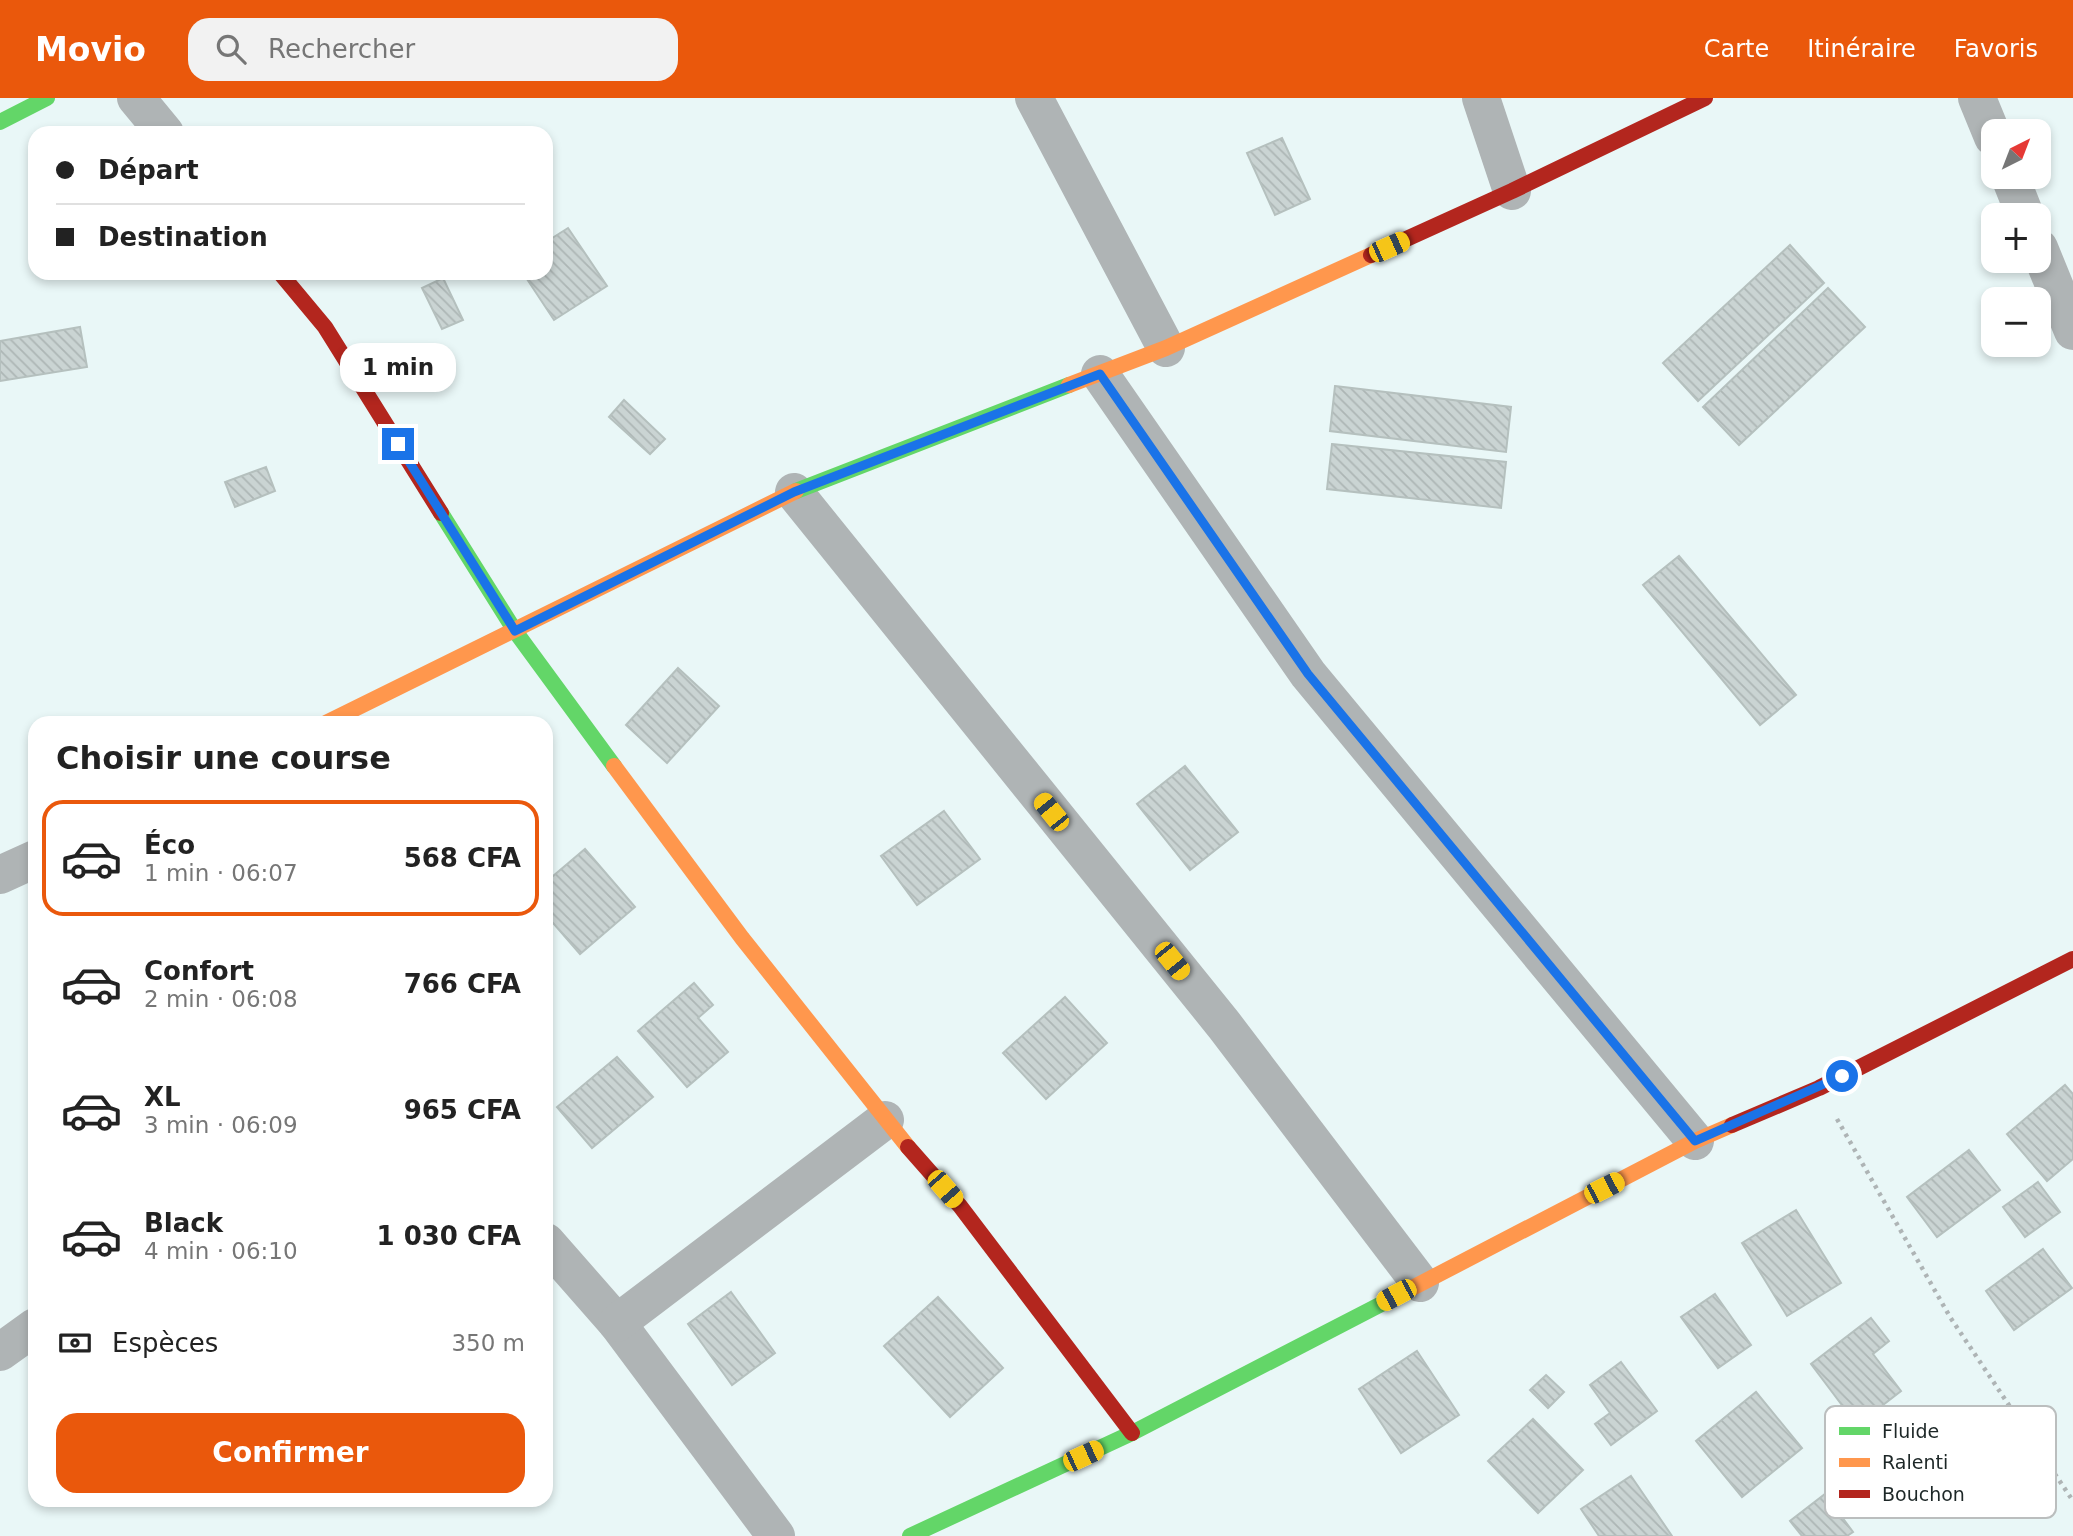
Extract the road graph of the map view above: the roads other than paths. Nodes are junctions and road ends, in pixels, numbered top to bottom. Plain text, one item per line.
1 (47, 98) edge
2 (136, 98) edge
3 (1034, 98) edge
4 (1481, 98) edge
5 (1705, 98) edge
6 (1977, 98) edge
7 (1986, 119) edge
8 (0, 122) edge
9 (159, 126) edge
10 (1512, 191) junction
11 (2049, 273) edge
12 (286, 280) edge
13 (2073, 331) edge
14 (1166, 348) junction
15 (1100, 374) junction
16 (794, 492) junction
17 (515, 631) junction
18 (340, 716) edge
19 (28, 862) edge
20 (0, 875) edge
21 (2073, 959) edge
22 (885, 1120) junction
23 (1695, 1141) junction
24 (553, 1250) edge
25 (1420, 1283) junction
26 (617, 1323) junction
27 (28, 1332) edge
28 (0, 1352) edge
29 (1132, 1433) junction
30 (776, 1536) edge
31 (910, 1536) edge

1 - 8 street
2 - 9 street
3 - 14 street
4 - 10 street
5 - 10 street
6 - 7 street
10 - 14 street
11 - 13 street
12 - 17 street
14 - 15 street
15 - 16 street
15 - 23 street
16 - 17 street
16 - 25 street
17 - 18 street
17 - 22 street
19 - 20 street
21 - 23 street
22 - 26 street
22 - 29 street
23 - 25 street
24 - 26 street
25 - 29 street
26 - 30 street
27 - 28 street
29 - 31 street

